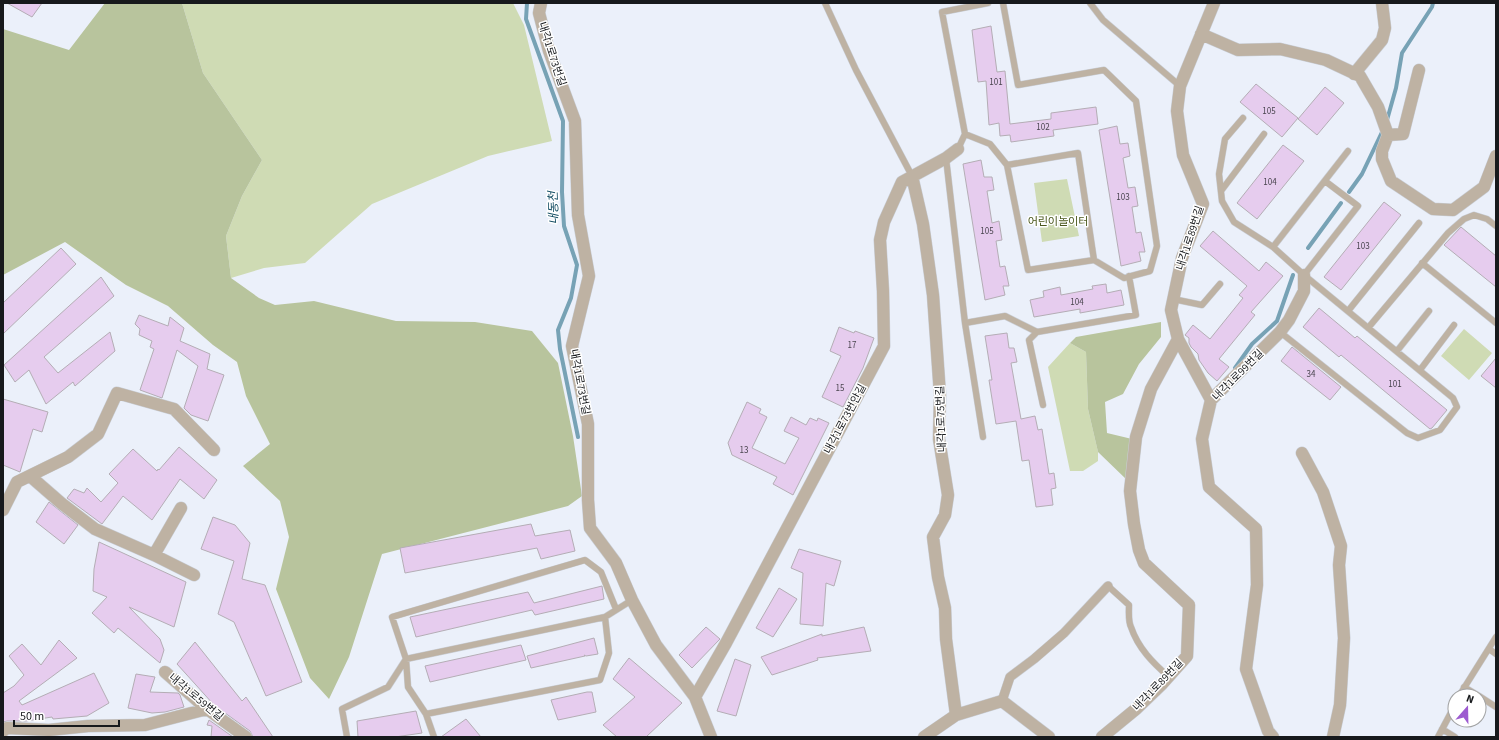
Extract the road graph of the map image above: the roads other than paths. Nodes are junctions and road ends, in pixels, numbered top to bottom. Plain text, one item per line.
1 (541, 3) edge
2 (824, 3) edge
3 (988, 3) edge
4 (1003, 3) edge
5 (1090, 3) edge
6 (1214, 3) edge
7 (1382, 3) edge
8 (1201, 34) junction
9 (1419, 70) dead end
10 (1354, 74) junction
11 (1180, 86) junction
12 (1243, 118) dead end
13 (965, 134) junction
14 (1264, 134) dead end
15 (1388, 135) junction
16 (958, 149) joint
17 (1348, 151) dead end
18 (1496, 156) edge
19 (946, 158) junction
20 (1007, 165) junction
21 (912, 176) junction
22 (1325, 180) junction
23 (1221, 191) junction
24 (1419, 223) dead end
25 (1496, 226) edge
26 (1272, 247) junction
27 (1094, 260) junction
28 (1422, 263) junction
29 (1304, 275) junction
30 (1129, 276) junction
31 (1220, 284) dead end
32 (1173, 299) junction
33 (1348, 311) junction
34 (1429, 311) dead end
35 (965, 323) junction
36 (1496, 324) edge
37 (1454, 325) dead end
38 (1368, 328) junction
39 (1037, 332) junction
40 (1280, 332) junction
41 (1178, 339) junction
42 (1397, 351) junction
43 (1420, 370) junction
44 (1211, 400) junction
45 (1043, 405) dead end
46 (983, 438) dead end
47 (214, 450) dead end
48 (1302, 453) dead end
49 (30, 476) junction
50 (181, 508) dead end
51 (3, 510) edge
52 (154, 555) junction
53 (194, 576) dead end
54 (1108, 586) joint
55 (632, 600) junction
56 (616, 610) junction
57 (605, 617) junction
58 (1496, 637) edge
59 (1489, 649) junction
60 (1496, 654) edge
61 (406, 659) junction
62 (165, 672) dead end
63 (1169, 677) junction
64 (1464, 687) edge
65 (695, 697) junction
66 (1002, 701) junction
67 (1487, 701) edge
68 (1496, 707) edge
69 (207, 709) junction
70 (426, 714) junction
71 (956, 715) junction
72 (1447, 719) edge
73 (1442, 729) junction
74 (3, 731) edge
75 (1109, 735) edge
76 (246, 737) edge
77 (347, 737) edge
78 (434, 737) edge
79 (711, 737) edge
80 (924, 737) edge
81 (1049, 737) edge
82 (1273, 737) edge
83 (1333, 737) edge
84 (1438, 737) edge
85 (1455, 737) edge

1 - 55 street, 내각1로73번길
2 - 21 lane
3 - 13 lane
4 - 30 lane
5 - 11 lane
6 - 8 street, 내각1로89번길
7 - 10 street
8 - 10 street
8 - 11 street, 내각1로89번길
9 - 15 street
10 - 15 street
11 - 32 street, 내각1로89번길
12 - 23 lane
13 - 16 lane
13 - 20 lane
14 - 23 lane
15 - 18 street
16 - 19 street, 내각1로73번안길
17 - 22 lane
19 - 21 street, 내각1로73번안길
19 - 35 lane
20 - 27 lane
20 - 27 lane
21 - 65 street, 내각1로73번안길
21 - 71 street, 내각1로75번길
22 - 26 lane
22 - 29 lane
23 - 26 lane
24 - 33 lane
25 - 28 lane
26 - 29 lane
27 - 30 lane
28 - 36 lane
28 - 38 lane
29 - 33 lane
29 - 40 street, 내각1로99번길
30 - 39 lane
31 - 32 lane
32 - 41 street, 내각1로89번길
33 - 38 lane
34 - 42 lane
35 - 39 lane
35 - 46 lane
37 - 43 lane
38 - 42 lane
39 - 45 lane
40 - 43 lane
40 - 44 street, 내각1로99번길
41 - 44 street, 내각1로89번길
41 - 63 street, 내각1로89번길
42 - 43 lane
44 - 82 street, 내각1로99번길
47 - 49 street
48 - 83 street
49 - 51 street
49 - 52 street
50 - 52 street
52 - 53 street
54 - 63 lane
54 - 66 street
55 - 56 lane
55 - 65 street, 내각1로73번길
56 - 57 lane
56 - 61 lane
57 - 61 lane
57 - 70 lane
58 - 59 lane
59 - 60 lane
59 - 64 lane
61 - 70 lane
61 - 77 lane
62 - 69 street, 내각1로59번길
63 - 75 street, 내각1로89번길
65 - 79 street, 내각1로73번길
66 - 71 street
66 - 81 street
67 - 68 lane
69 - 74 street
69 - 76 street, 내각1로59번길
70 - 78 lane
71 - 80 street
72 - 73 lane
73 - 84 lane
73 - 85 lane

